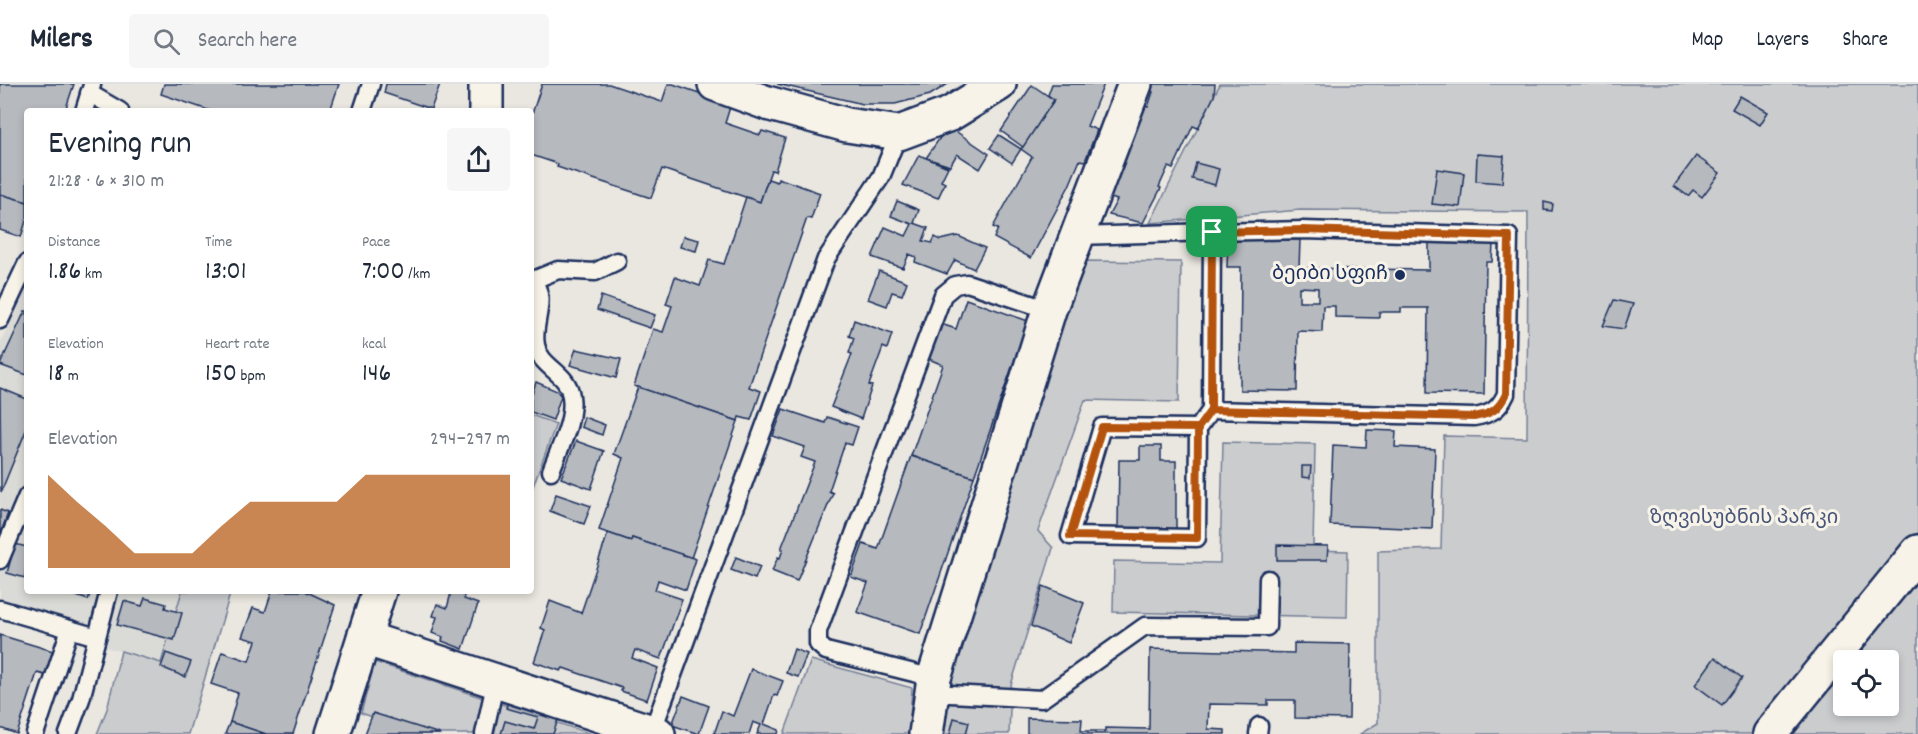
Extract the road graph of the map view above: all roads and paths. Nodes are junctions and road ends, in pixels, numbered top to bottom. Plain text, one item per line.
1 (371, 84) edge
2 (486, 84) edge
3 (715, 84) edge
4 (999, 84) edge
5 (1135, 84) edge
6 (91, 88) edge
7 (85, 108) edge
8 (116, 108) edge
9 (363, 108) edge
10 (486, 108) edge
11 (899, 133) junction
12 (1212, 232) junction
13 (1077, 236) junction
14 (617, 261) dead end
15 (24, 269) edge
16 (534, 280) edge
17 (534, 284) edge
18 (1049, 310) junction
19 (0, 320) edge
20 (534, 332) edge
21 (534, 332) edge
22 (1211, 410) junction
23 (1198, 428) junction
24 (551, 471) dead end
25 (24, 503) edge
26 (1918, 552) edge
27 (0, 560) edge
28 (1268, 579) dead end
29 (108, 594) edge
30 (378, 594) edge
31 (0, 609) edge
32 (70, 629) junction
33 (97, 637) junction
34 (364, 638) junction
35 (496, 680) junction
36 (933, 686) junction
37 (655, 733) edge
38 (35, 734) edge
39 (68, 734) edge
40 (333, 734) edge
41 (484, 734) edge
42 (926, 734) edge
43 (1770, 734) edge

1 - 9 lane
2 - 10 street
3 - 11 street
4 - 11 street
5 - 13 street
6 - 7 lane
6 - 8 lane
11 - 37 lane
12 - 13 lane
12 - 22 lane
12 - 22 lane
13 - 18 street
14 - 16 lane
15 - 19 lane
17 - 20 lane
18 - 36 street
18 - 36 lane
21 - 24 lane
22 - 23 lane
23 - 23 lane
25 - 27 lane
26 - 43 street
28 - 36 lane
29 - 33 lane
30 - 34 street
31 - 32 lane
32 - 33 lane
32 - 38 lane
33 - 39 lane
34 - 35 street
34 - 40 street
35 - 37 street
35 - 41 lane
36 - 42 street

